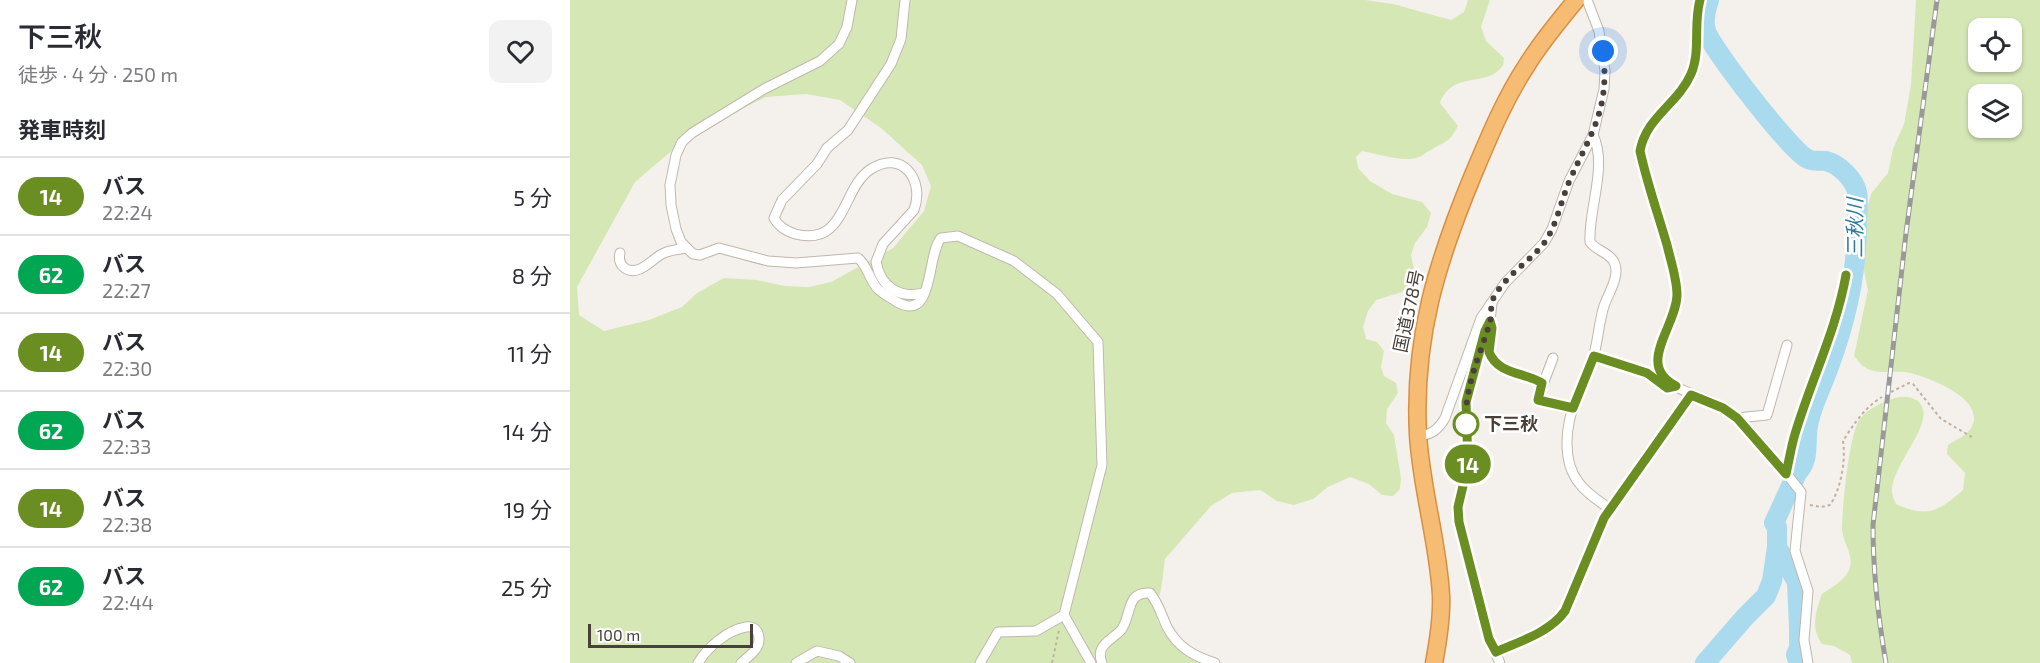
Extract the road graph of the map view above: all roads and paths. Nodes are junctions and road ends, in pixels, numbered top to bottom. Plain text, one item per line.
1 (852, 0) edge
2 (905, 0) edge
3 (1576, 0) edge
4 (1587, 0) edge
5 (1700, 0) edge
6 (1593, 135) junction
7 (687, 248) junction
8 (620, 253) dead end
9 (1846, 275) dead end
10 (924, 293) junction
11 (1492, 301) junction
12 (1490, 321) junction
13 (1787, 345) dead end
14 (1594, 356) junction
15 (1553, 358) dead end
16 (1542, 383) junction
17 (1676, 386) junction
18 (1891, 392) dead end
19 (1691, 395) junction
20 (1882, 397) dead end
21 (1573, 408) junction
22 (1737, 418) junction
23 (1418, 436) junction
24 (1972, 437) dead end
25 (1788, 477) junction
26 (1801, 503) junction
27 (1610, 509) junction
28 (1064, 615) junction
29 (1496, 652) junction
30 (698, 663) edge
31 (741, 663) edge
32 (796, 663) edge
33 (850, 663) edge
34 (980, 663) edge
35 (1052, 663) edge
36 (1091, 663) edge
37 (1101, 663) edge
38 (1215, 663) edge
39 (1434, 663) edge
40 (1500, 663) edge
41 (1808, 663) edge

1 - 7 street
2 - 10 street
3 - 23 highway, 国道378号
4 - 6 street
5 - 17 street
6 - 11 street
6 - 14 street
7 - 8 street
7 - 10 street
9 - 25 street
10 - 28 street
11 - 12 street
11 - 23 street
12 - 16 street
12 - 29 street
13 - 22 street
14 - 17 street
14 - 21 street
15 - 16 street
16 - 21 street
17 - 19 street
18 - 24 path
19 - 22 street
19 - 27 street
20 - 26 path
21 - 27 street
22 - 25 street
23 - 39 highway, 国道378号
25 - 26 street
26 - 41 street
27 - 29 street
28 - 34 street
28 - 35 path
28 - 36 street
29 - 40 street
30 - 31 street
32 - 33 street
37 - 38 street

